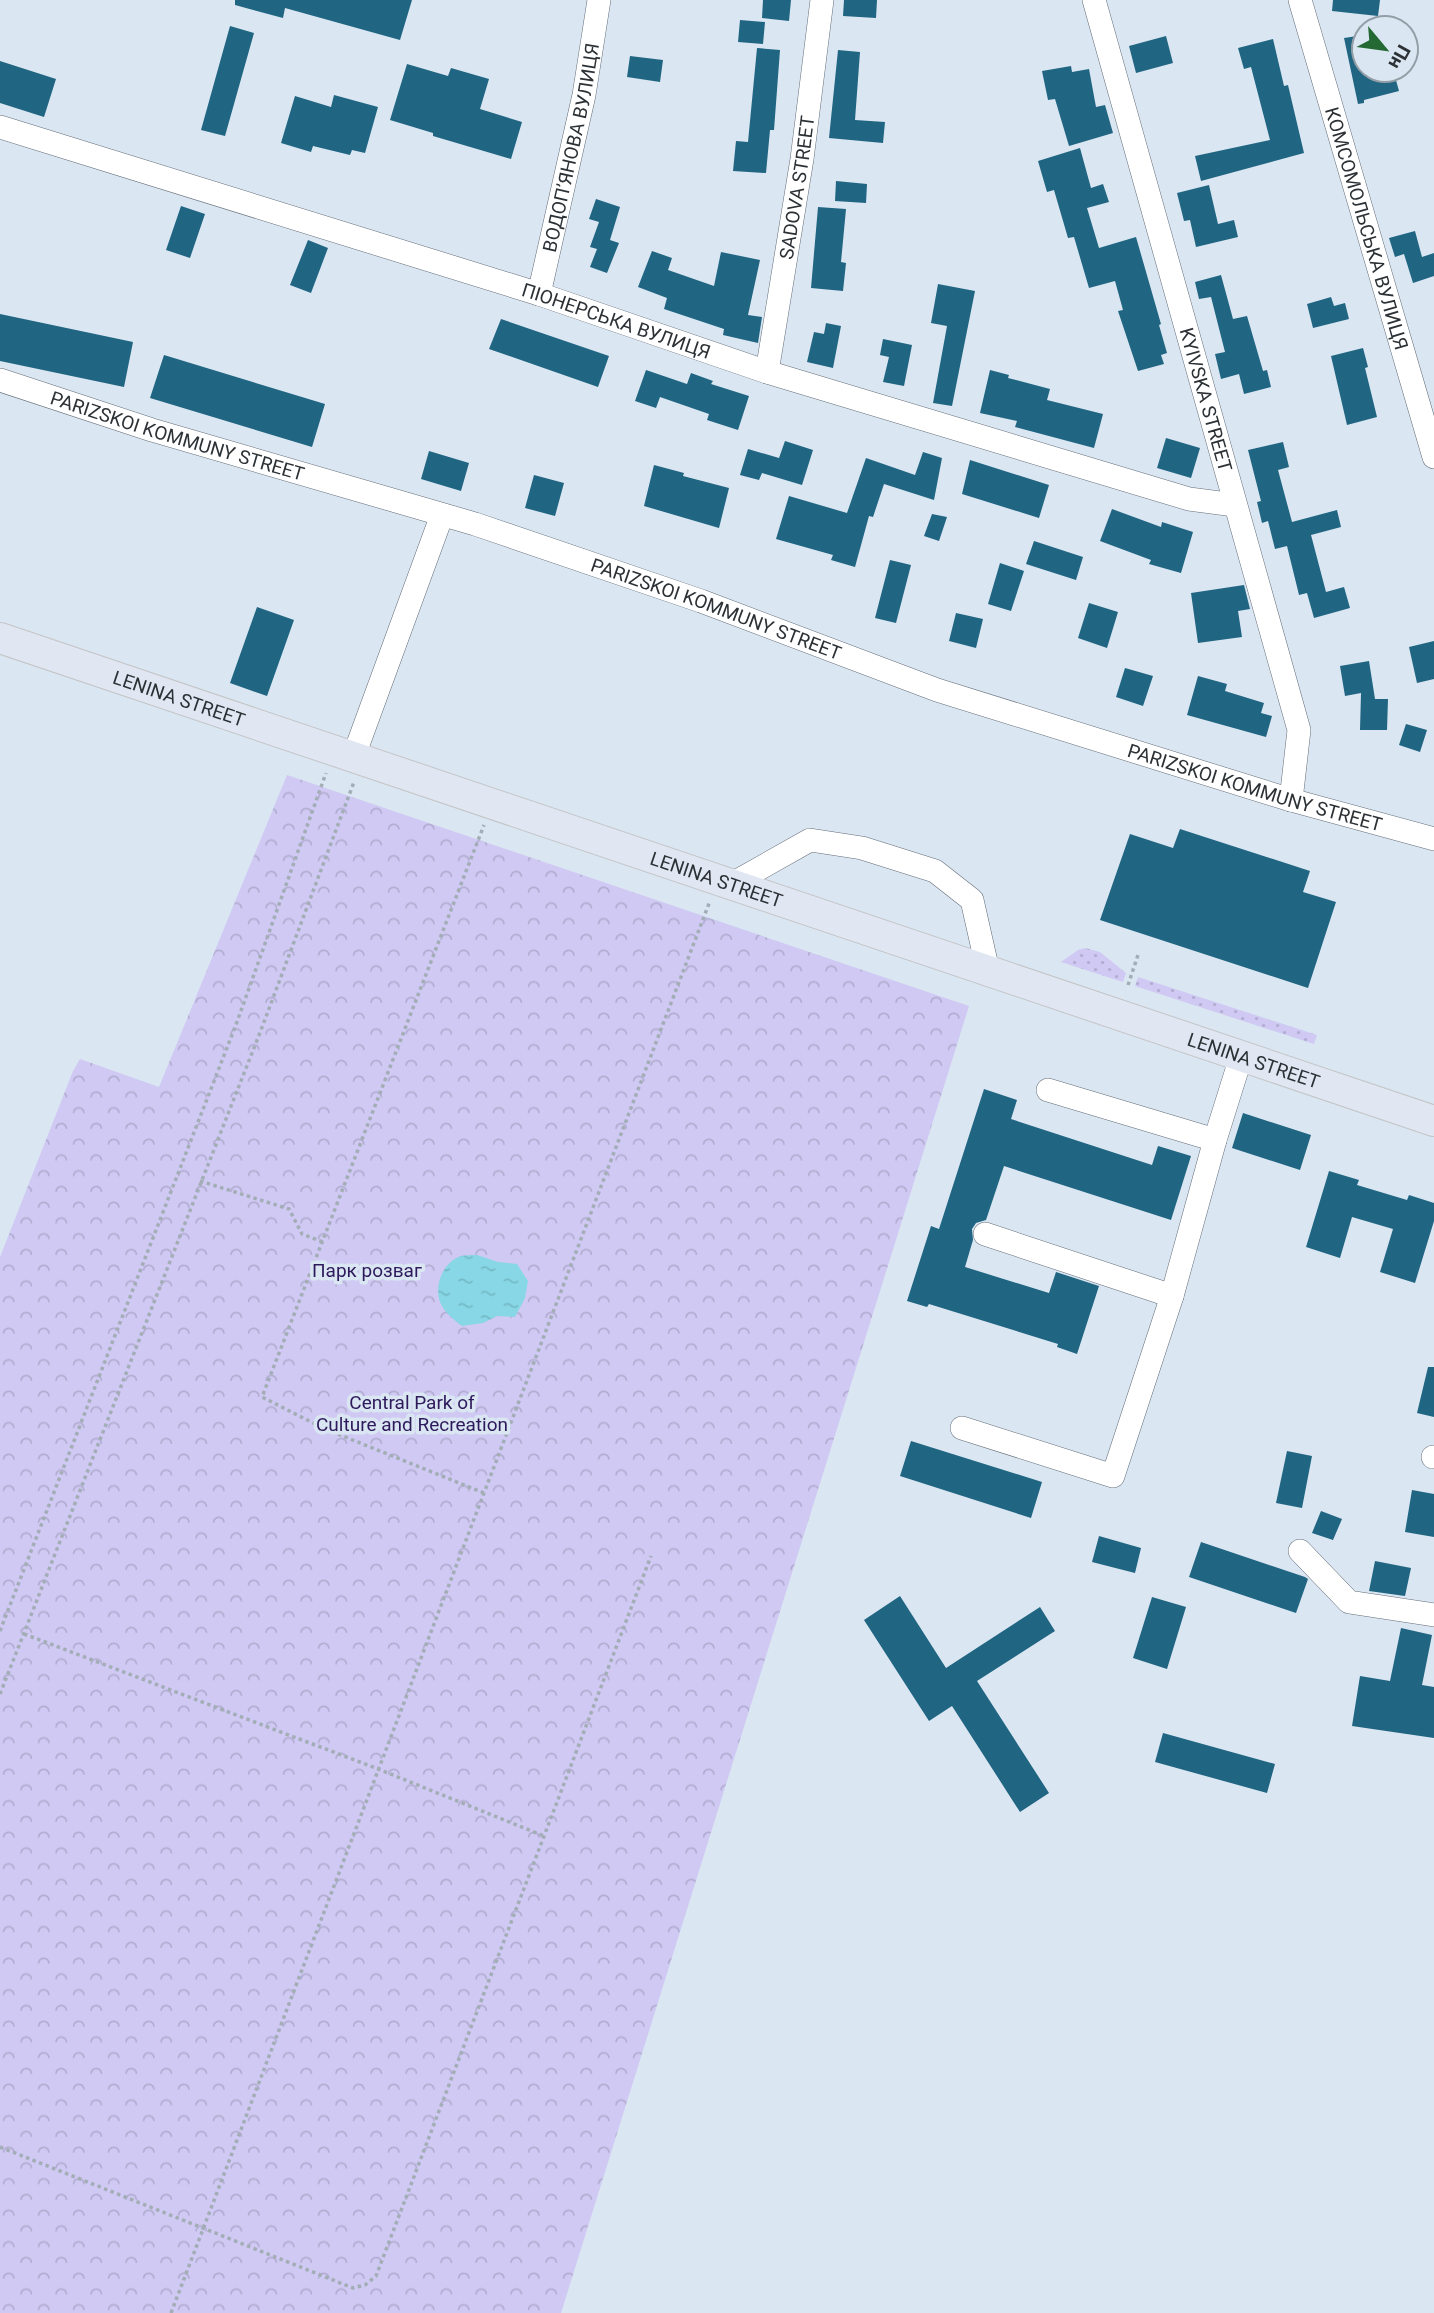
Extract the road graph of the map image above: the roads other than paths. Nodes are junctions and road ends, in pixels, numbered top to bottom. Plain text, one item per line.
1 (599, 0) edge
2 (822, 0) edge
3 (1094, 0) edge
4 (1300, 0) edge
5 (0, 127) edge
6 (539, 293) junction
7 (767, 372) junction
8 (0, 380) edge
9 (1434, 457) edge
10 (1235, 505) junction
11 (442, 514) junction
12 (0, 638) edge
13 (350, 757) junction
14 (1291, 800) junction
15 (1434, 839) edge
16 (725, 882) junction
17 (988, 971) junction
18 (1241, 1056) junction
19 (1048, 1090) dead end
20 (1434, 1121) edge
21 (1215, 1140) junction
22 (985, 1234) dead end
23 (1172, 1296) junction
24 (962, 1428) dead end
25 (1300, 1551) dead end
26 (1434, 1615) edge

1 - 6 street, ВОДОП’ЯНОВА ВУЛИЦЯ
2 - 7 street, SADOVA STREET
3 - 10 street, KYIVSKA STREET
4 - 9 street, КОМСОМОЛЬСЬКА ВУЛИЦЯ
5 - 6 street, ПІОНЕРСЬКА ВУЛИЦЯ
6 - 7 street, ПІОНЕРСЬКА ВУЛИЦЯ
7 - 10 street, ПІОНЕРСЬКА ВУЛИЦЯ
8 - 11 street, PARIZSKOI KOMMUNY STREET
10 - 14 street, KYIVSKA STREET
11 - 13 street
11 - 14 street, PARIZSKOI KOMMUNY STREET
12 - 13 main road, LENINA STREET
13 - 16 main road, LENINA STREET
14 - 15 street, PARIZSKOI KOMMUNY STREET
16 - 17 main road, LENINA STREET
16 - 17 street
17 - 18 main road, LENINA STREET
18 - 20 main road, LENINA STREET
18 - 21 street
19 - 21 street
21 - 23 street
22 - 23 street
23 - 24 street
25 - 26 street

